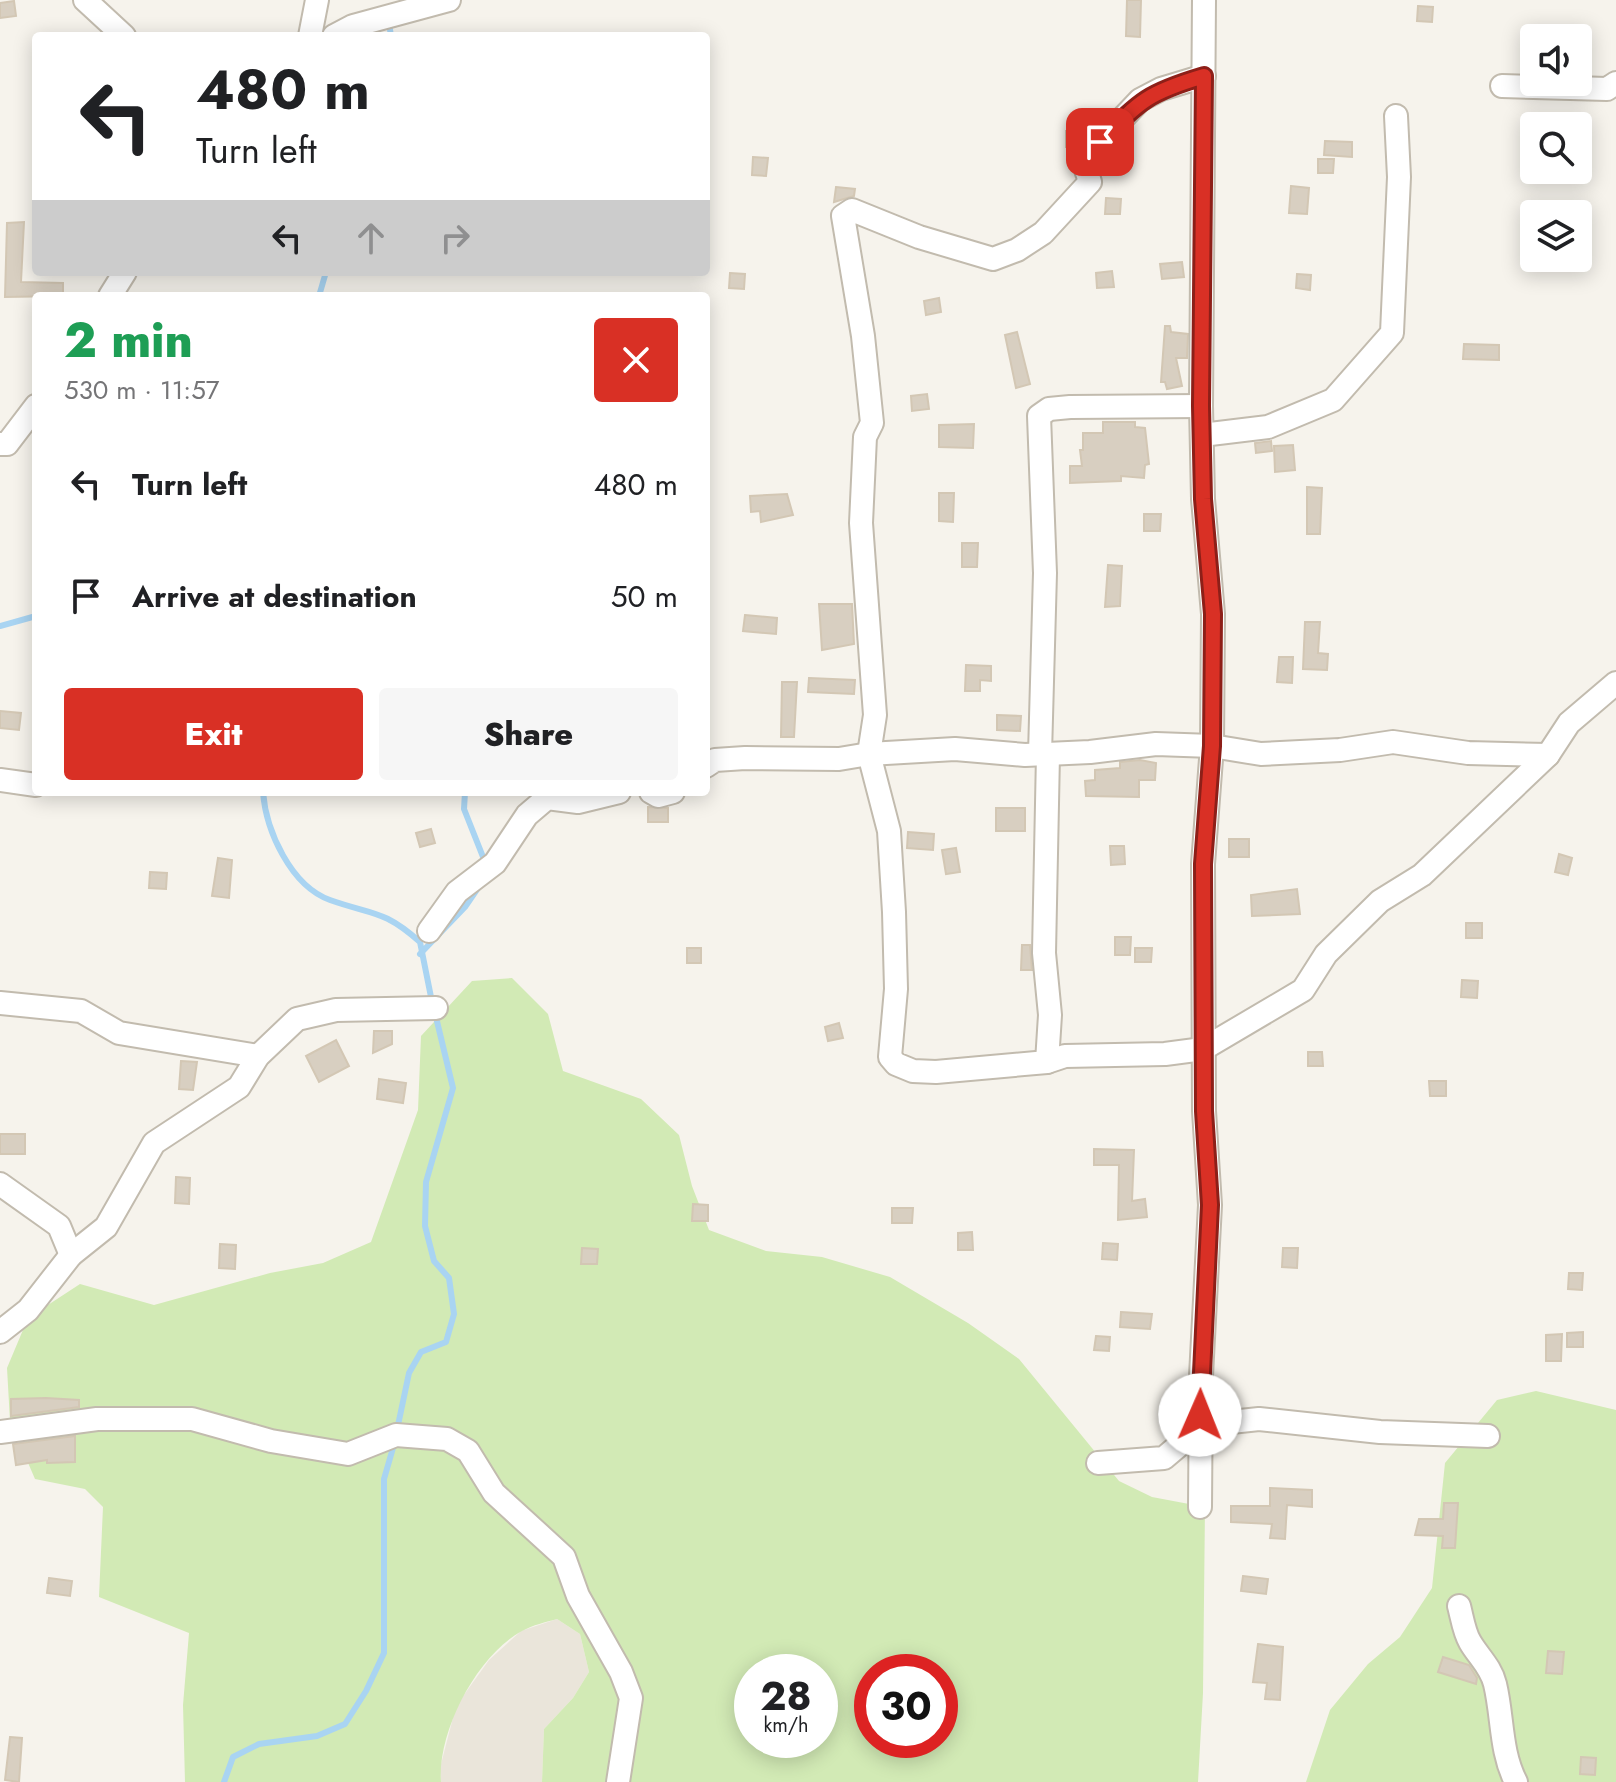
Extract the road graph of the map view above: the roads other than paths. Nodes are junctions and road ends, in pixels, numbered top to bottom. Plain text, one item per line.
1 (85, 0) edge
2 (317, 0) edge
3 (449, 0) edge
4 (1204, 0) edge
5 (120, 32) edge
6 (311, 32) edge
7 (342, 32) edge
8 (1204, 76) junction
9 (1502, 86) dead end
10 (1613, 89) edge
11 (1396, 116) dead end
12 (1201, 406) junction
13 (32, 412) edge
14 (1202, 435) junction
15 (0, 444) edge
16 (1616, 683) edge
17 (1212, 746) junction
18 (869, 754) junction
19 (1044, 754) junction
20 (1548, 755) junction
21 (710, 763) edge
22 (0, 780) edge
23 (32, 784) edge
24 (603, 796) edge
25 (429, 931) dead end
26 (0, 1003) edge
27 (436, 1008) dead end
28 (1203, 1049) junction
29 (258, 1056) junction
30 (1047, 1062) junction
31 (2, 1189) edge
32 (71, 1255) junction
33 (0, 1332) edge
34 (1203, 1425) junction
35 (0, 1432) edge
36 (1488, 1436) dead end
37 (1098, 1463) dead end
38 (1200, 1507) dead end
39 (1459, 1606) dead end
40 (618, 1782) edge
41 (1516, 1782) edge

1 - 5 street
2 - 6 street
3 - 7 street
4 - 8 street
8 - 12 street
8 - 18 street
9 - 10 street
11 - 14 street
12 - 14 street
12 - 19 street
13 - 15 street
14 - 17 street
16 - 20 street
17 - 19 street
17 - 20 street
17 - 28 street
18 - 19 street
18 - 21 street
18 - 30 street
19 - 30 street
20 - 28 street
22 - 23 street
24 - 25 street
26 - 29 street
27 - 29 street
28 - 30 street
28 - 34 street
29 - 32 street
31 - 32 street
32 - 33 street
34 - 36 street
34 - 37 street
34 - 38 street
35 - 40 street
39 - 41 street

